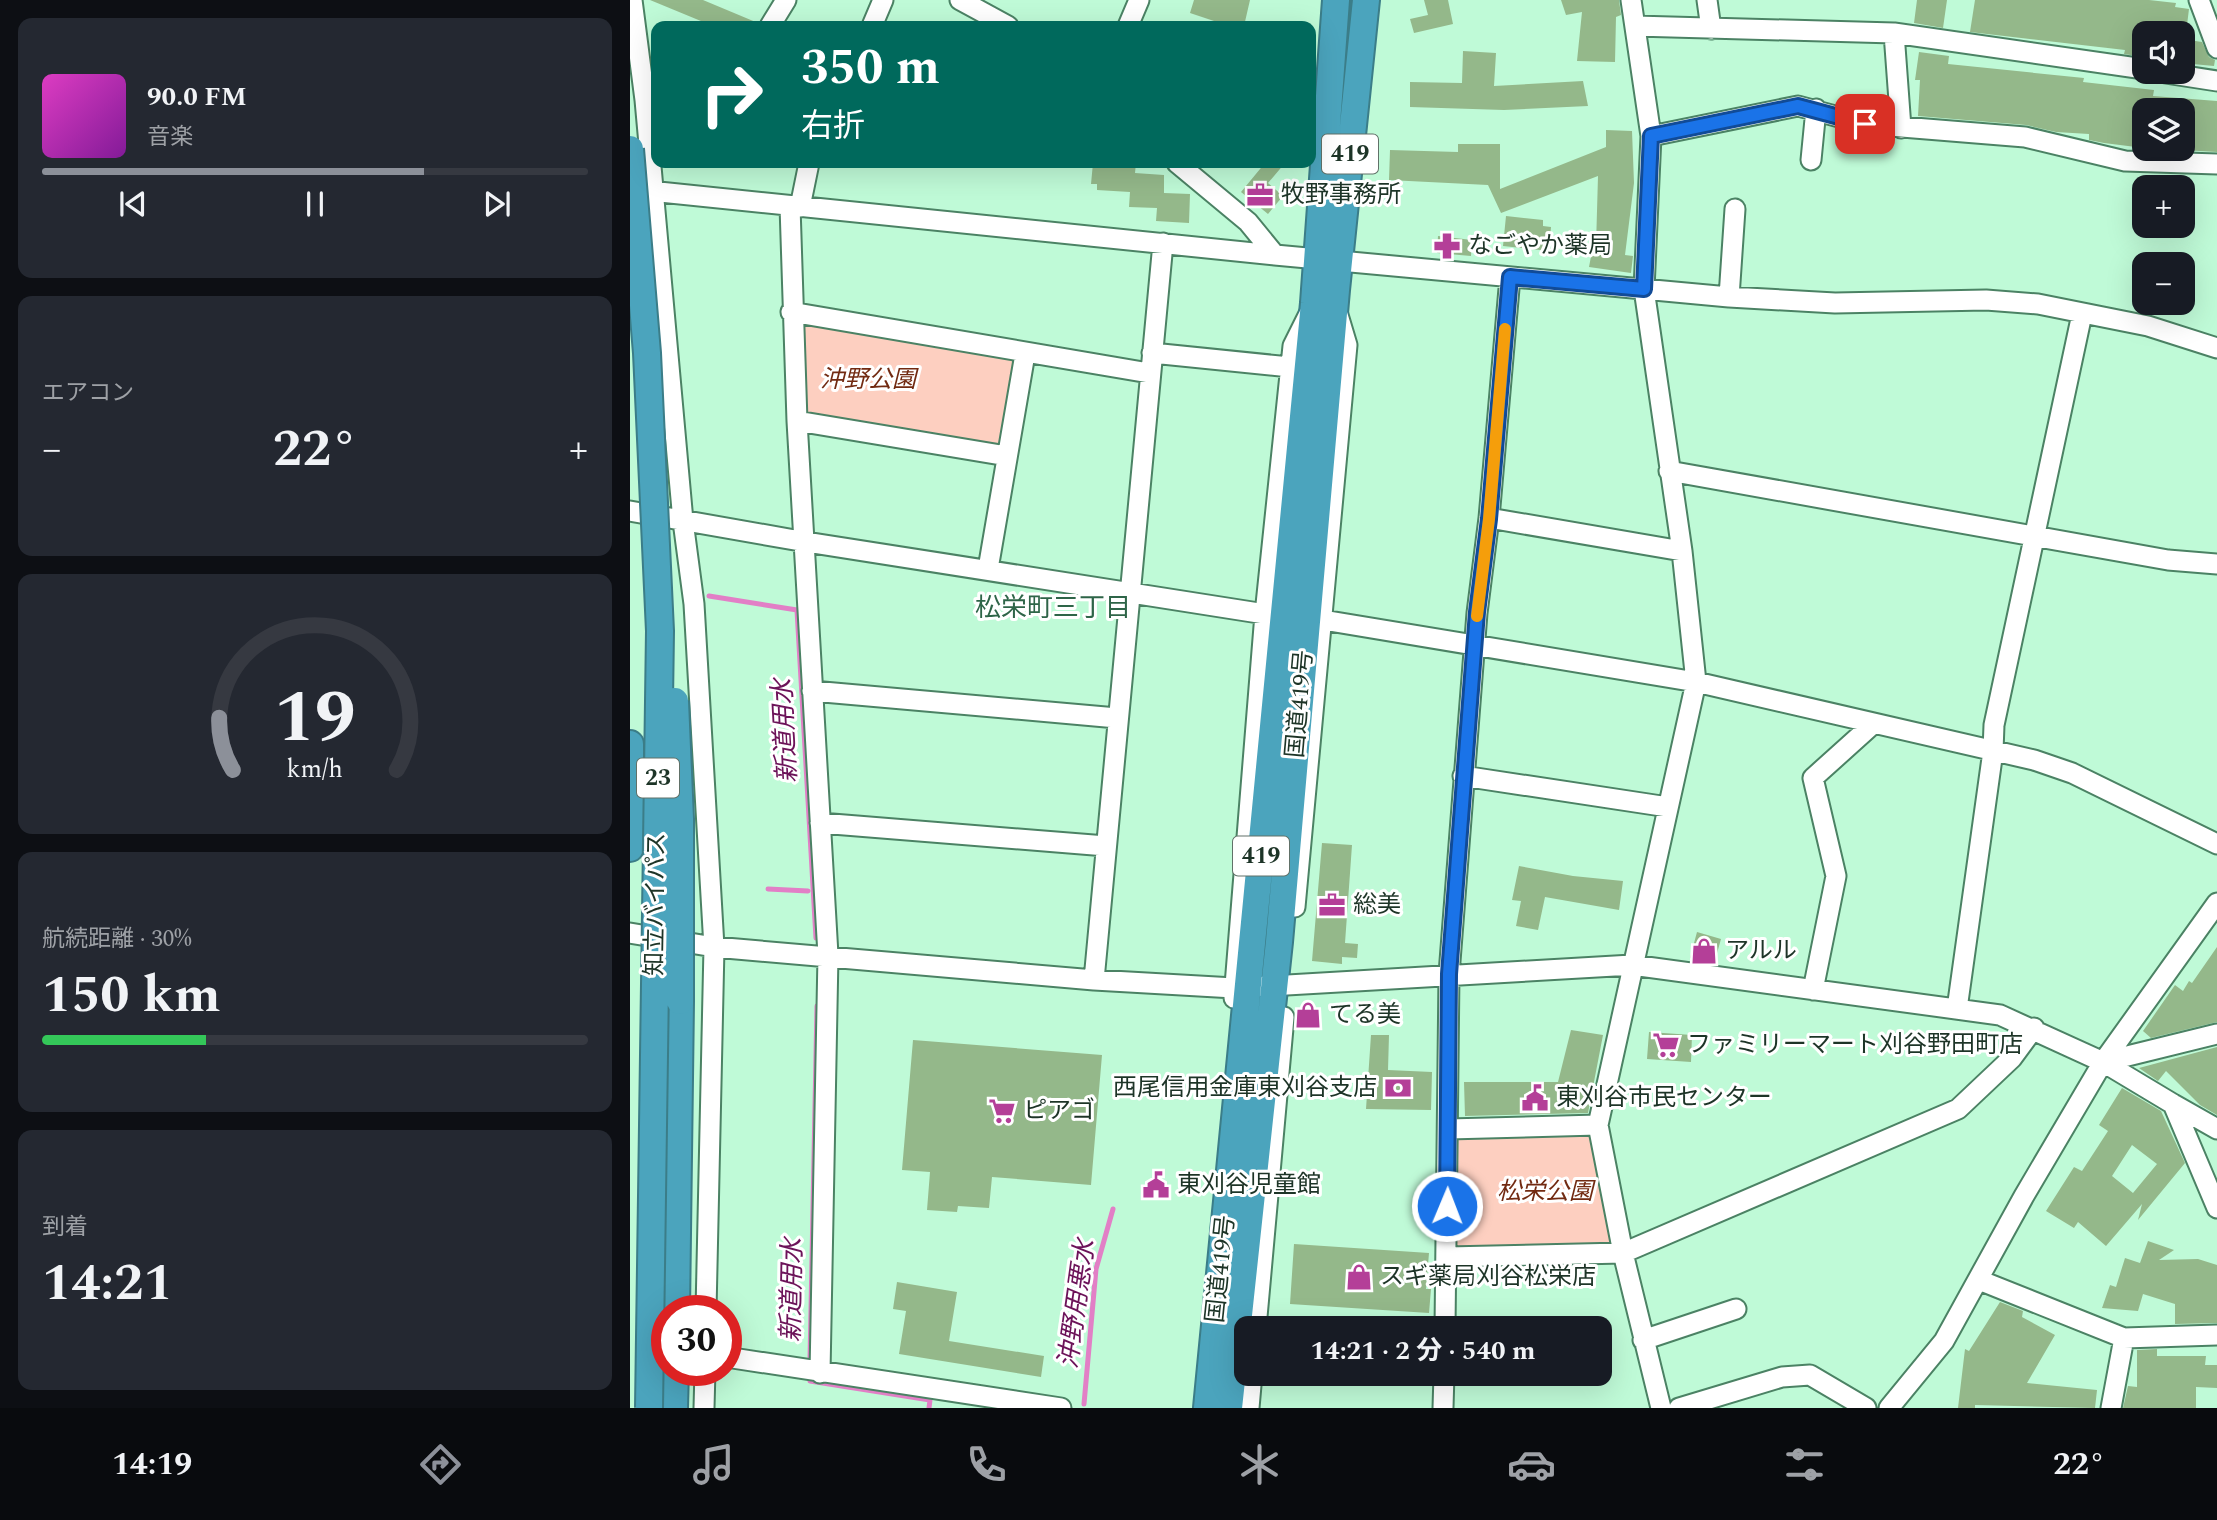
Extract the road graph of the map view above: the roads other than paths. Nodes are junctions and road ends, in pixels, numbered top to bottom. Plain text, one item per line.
1 (632, 0) edge
2 (786, 0) edge
3 (883, 0) edge
4 (960, 0) edge
5 (1139, 0) edge
6 (1336, 0) edge
7 (1366, 0) edge
8 (1631, 0) edge
9 (1707, 0) edge
10 (2199, 0) edge
11 (773, 21) edge
12 (874, 21) edge
13 (999, 21) edge
14 (1130, 21) edge
15 (1635, 26) junction
16 (1711, 29) junction
17 (1894, 33) junction
18 (2217, 48) edge
19 (2132, 67) edge
20 (2195, 78) edge
21 (2217, 81) edge
22 (1816, 109) junction
23 (1901, 128) junction
24 (1651, 136) junction
25 (630, 149) edge
26 (1811, 160) dead end
27 (2217, 164) edge
28 (807, 168) edge
29 (1183, 168) edge
30 (630, 189) edge
31 (653, 191) junction
32 (795, 206) junction
33 (1735, 209) dead end
34 (1163, 243) junction
35 (1275, 255) junction
36 (1329, 259) junction
37 (1510, 277) junction
38 (1644, 289) junction
39 (1729, 297) junction
40 (1325, 305) junction
41 (792, 313) junction
42 (2082, 314) junction
43 (2217, 348) edge
44 (1025, 354) junction
45 (1153, 354) junction
46 (1290, 367) junction
47 (1149, 373) junction
48 (797, 421) junction
49 (1007, 456) junction
50 (1669, 471) junction
51 (630, 511) edge
52 (1489, 519) junction
53 (683, 521) junction
54 (2036, 536) junction
55 (806, 542) junction
56 (1682, 551) junction
57 (2217, 564) edge
58 (988, 569) junction
59 (1130, 593) junction
60 (1265, 614) junction
61 (1323, 620) junction
62 (660, 631) junction
63 (1475, 645) junction
64 (1696, 682) junction
65 (812, 691) junction
66 (1116, 718) junction
67 (1873, 724) junction
68 (630, 744) edge
69 (1993, 751) junction
70 (1463, 776) junction
71 (1668, 807) junction
72 (820, 823) junction
73 (2217, 844) edge
74 (1106, 846) junction
75 (630, 848) edge
76 (2217, 903) edge
77 (630, 933) edge
78 (714, 947) junction
79 (828, 955) junction
80 (1632, 965) junction
81 (1449, 974) junction
82 (1094, 980) junction
83 (1261, 987) junction
84 (1813, 990) junction
85 (1957, 1009) junction
86 (2034, 1028) junction
87 (2217, 1034) edge
88 (2103, 1062) junction
89 (2173, 1104) junction
90 (1598, 1125) junction
91 (1448, 1129) junction
92 (2217, 1129) edge
93 (2217, 1208) edge
94 (1623, 1253) junction
95 (1447, 1257) junction
96 (1979, 1280) junction
97 (676, 1295) edge
98 (706, 1295) edge
99 (1736, 1308) dead end
100 (1256, 1316) edge
101 (1445, 1316) edge
102 (2217, 1335) edge
103 (2124, 1338) junction
104 (1643, 1340) junction
105 (742, 1360) edge
106 (820, 1373) junction
107 (674, 1386) edge
108 (705, 1386) edge
109 (1251, 1386) edge
110 (1444, 1386) edge
111 (649, 1408) edge
112 (674, 1408) edge
113 (704, 1408) edge
114 (1061, 1408) edge
115 (1195, 1408) edge
116 (1208, 1408) edge
117 (1229, 1408) edge
118 (1249, 1408) edge
119 (1443, 1408) edge
120 (1661, 1408) edge
121 (1679, 1408) edge
122 (1866, 1408) edge
123 (1889, 1408) edge
124 (2111, 1408) edge

1 - 31 street
2 - 11 street
3 - 12 street
4 - 13 street
5 - 14 street
6 - 36 highway, 国道419号 / 419
7 - 36 highway, 国道419号 / 419
8 - 15 street
9 - 16 street
10 - 18 street
15 - 16 street
15 - 24 street
16 - 17 street
17 - 19 street
17 - 23 street
20 - 21 street
22 - 23 street
22 - 24 street
22 - 26 street
23 - 27 street
24 - 38 street
25 - 62 highway, 知立バイパス / 23, bridge
28 - 32 street
29 - 35 street
30 - 31 street
31 - 32 street
31 - 53 street
32 - 34 street
32 - 41 street
33 - 39 street
34 - 35 street
34 - 45 street
35 - 36 street
36 - 37 street
36 - 40 highway, 国道419号 / 419
37 - 38 street
37 - 52 street
38 - 39 street
38 - 50 street
39 - 42 street
40 - 46 street
40 - 61 street
40 - 83 highway, 国道419号 / 419
41 - 44 street
41 - 48 street
42 - 43 street
42 - 54 street
44 - 47 street
44 - 49 street
45 - 46 street
45 - 47 street
46 - 60 street
47 - 59 street
48 - 49 street
48 - 55 street
49 - 58 street
50 - 54 street
50 - 56 street
51 - 53 street
52 - 56 street
52 - 63 street
53 - 55 street
53 - 78 street
54 - 57 street
54 - 69 street
55 - 58 street
55 - 65 street
56 - 64 street
58 - 59 street
59 - 60 street
59 - 66 street
60 - 83 street
61 - 63 street
61 - 83 street
62 - 97 highway, bridge
62 - 111 highway, 知立バイパス / 23, bridge
63 - 64 street
63 - 70 street
64 - 67 street
64 - 71 street
65 - 66 street
65 - 72 street
66 - 74 street
67 - 69 street
67 - 84 street
68 - 75 highway, 知立バイパス / 23
69 - 73 street
69 - 85 street
70 - 71 street
70 - 81 street
71 - 80 street
72 - 74 street
72 - 79 street
74 - 82 street
76 - 88 street
77 - 78 street
78 - 79 street
78 - 98 street
79 - 82 street
79 - 106 street
80 - 81 street
80 - 84 street
80 - 90 street
81 - 83 street
81 - 91 street
82 - 83 street
83 - 100 street
83 - 115 street
83 - 116 highway, 国道419号 / 419
83 - 117 highway, 国道419号 / 419
84 - 85 street
85 - 86 street
86 - 88 street
86 - 94 street
87 - 88 street
88 - 89 street
88 - 96 street
89 - 92 street
89 - 93 street
90 - 91 street
90 - 94 street
91 - 95 street
94 - 95 street
94 - 104 street
95 - 101 street
96 - 103 street
96 - 123 street
99 - 104 street
102 - 103 street
103 - 124 street
104 - 120 street
105 - 106 street
106 - 114 street
107 - 112 highway
108 - 113 street
109 - 118 street
110 - 119 street
121 - 122 street

